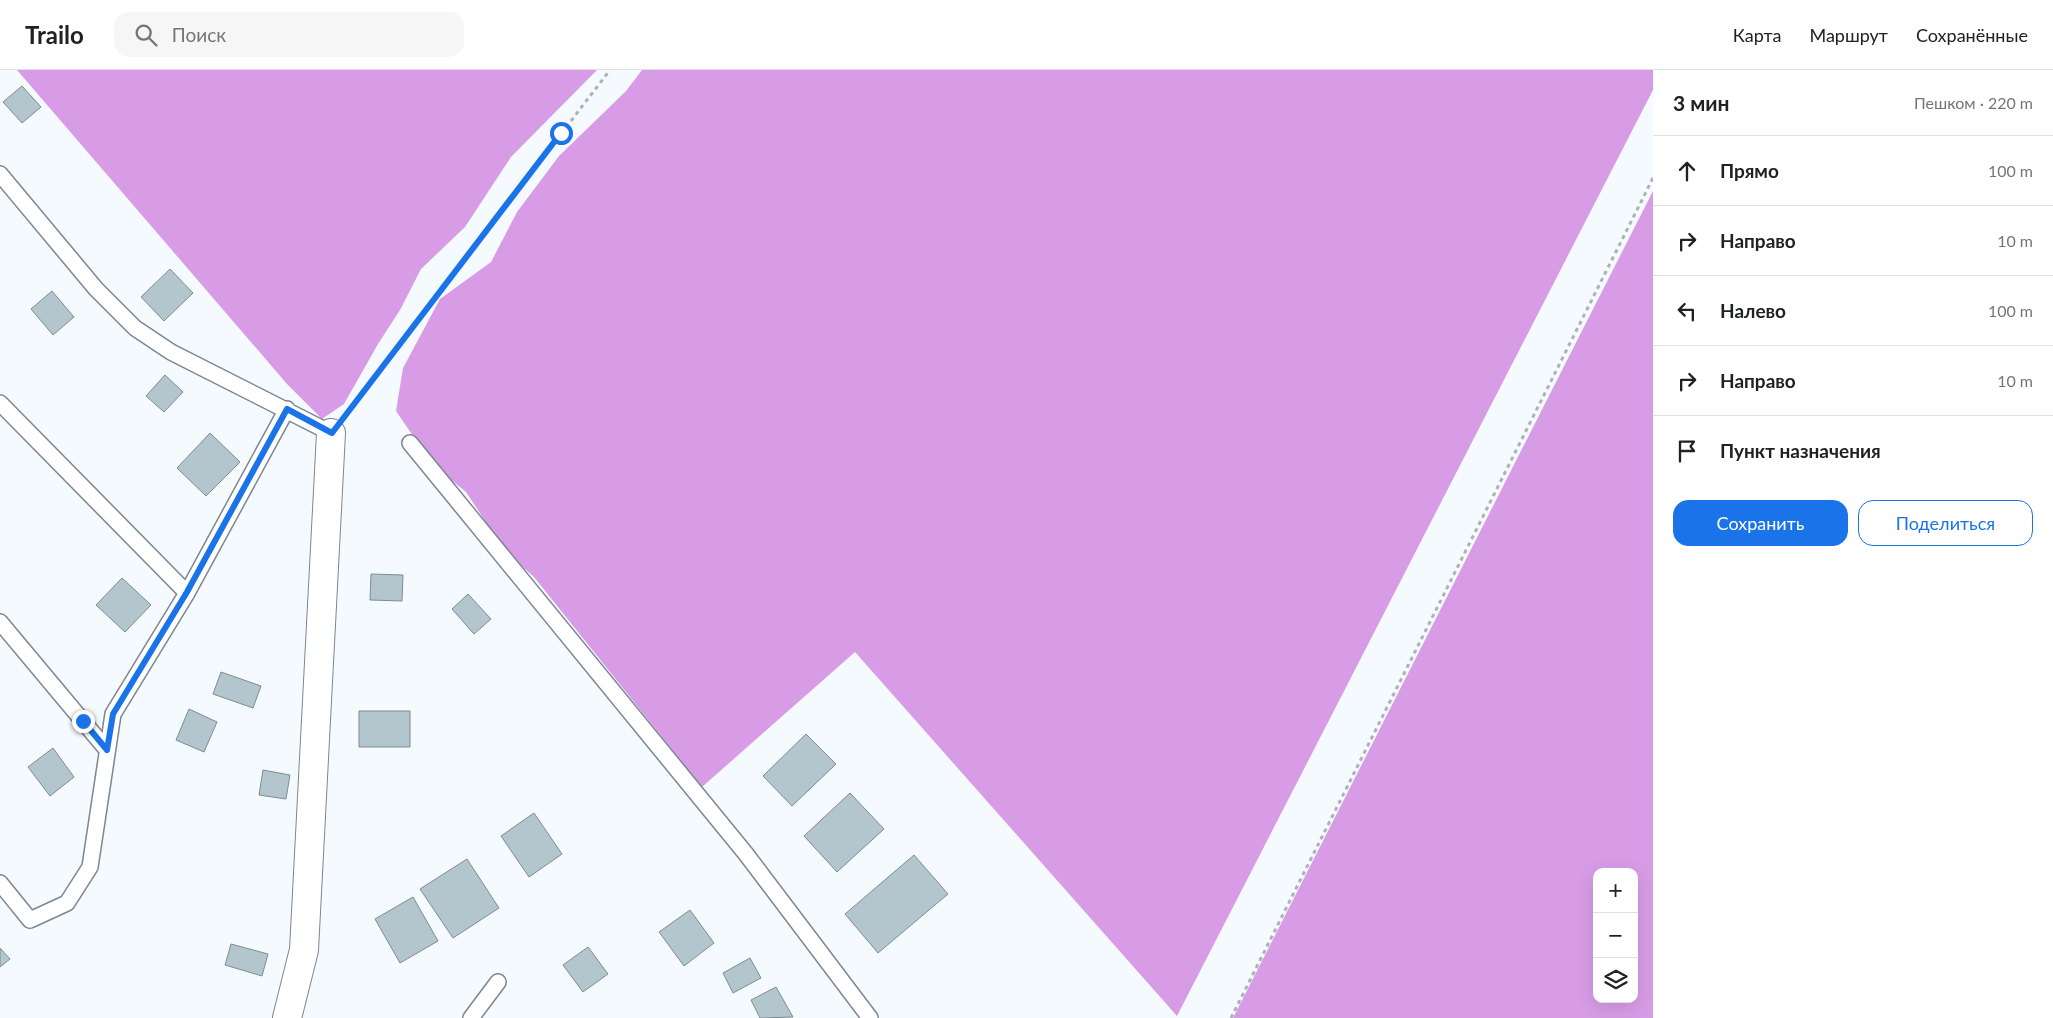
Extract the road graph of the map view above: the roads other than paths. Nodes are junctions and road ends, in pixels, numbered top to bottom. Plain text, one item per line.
1 (0, 174) edge
2 (0, 403) edge
3 (287, 409) junction
4 (332, 433) joint
5 (410, 443) dead end
6 (187, 592) junction
7 (0, 622) edge
8 (107, 750) junction
9 (0, 883) edge
10 (498, 982) dead end
11 (286, 1018) edge
12 (471, 1018) edge
13 (870, 1018) edge

1 - 3 lane
2 - 6 lane
3 - 4 lane
3 - 6 lane
4 - 11 street
5 - 13 lane
6 - 8 lane
7 - 8 lane
8 - 9 lane
10 - 12 lane

